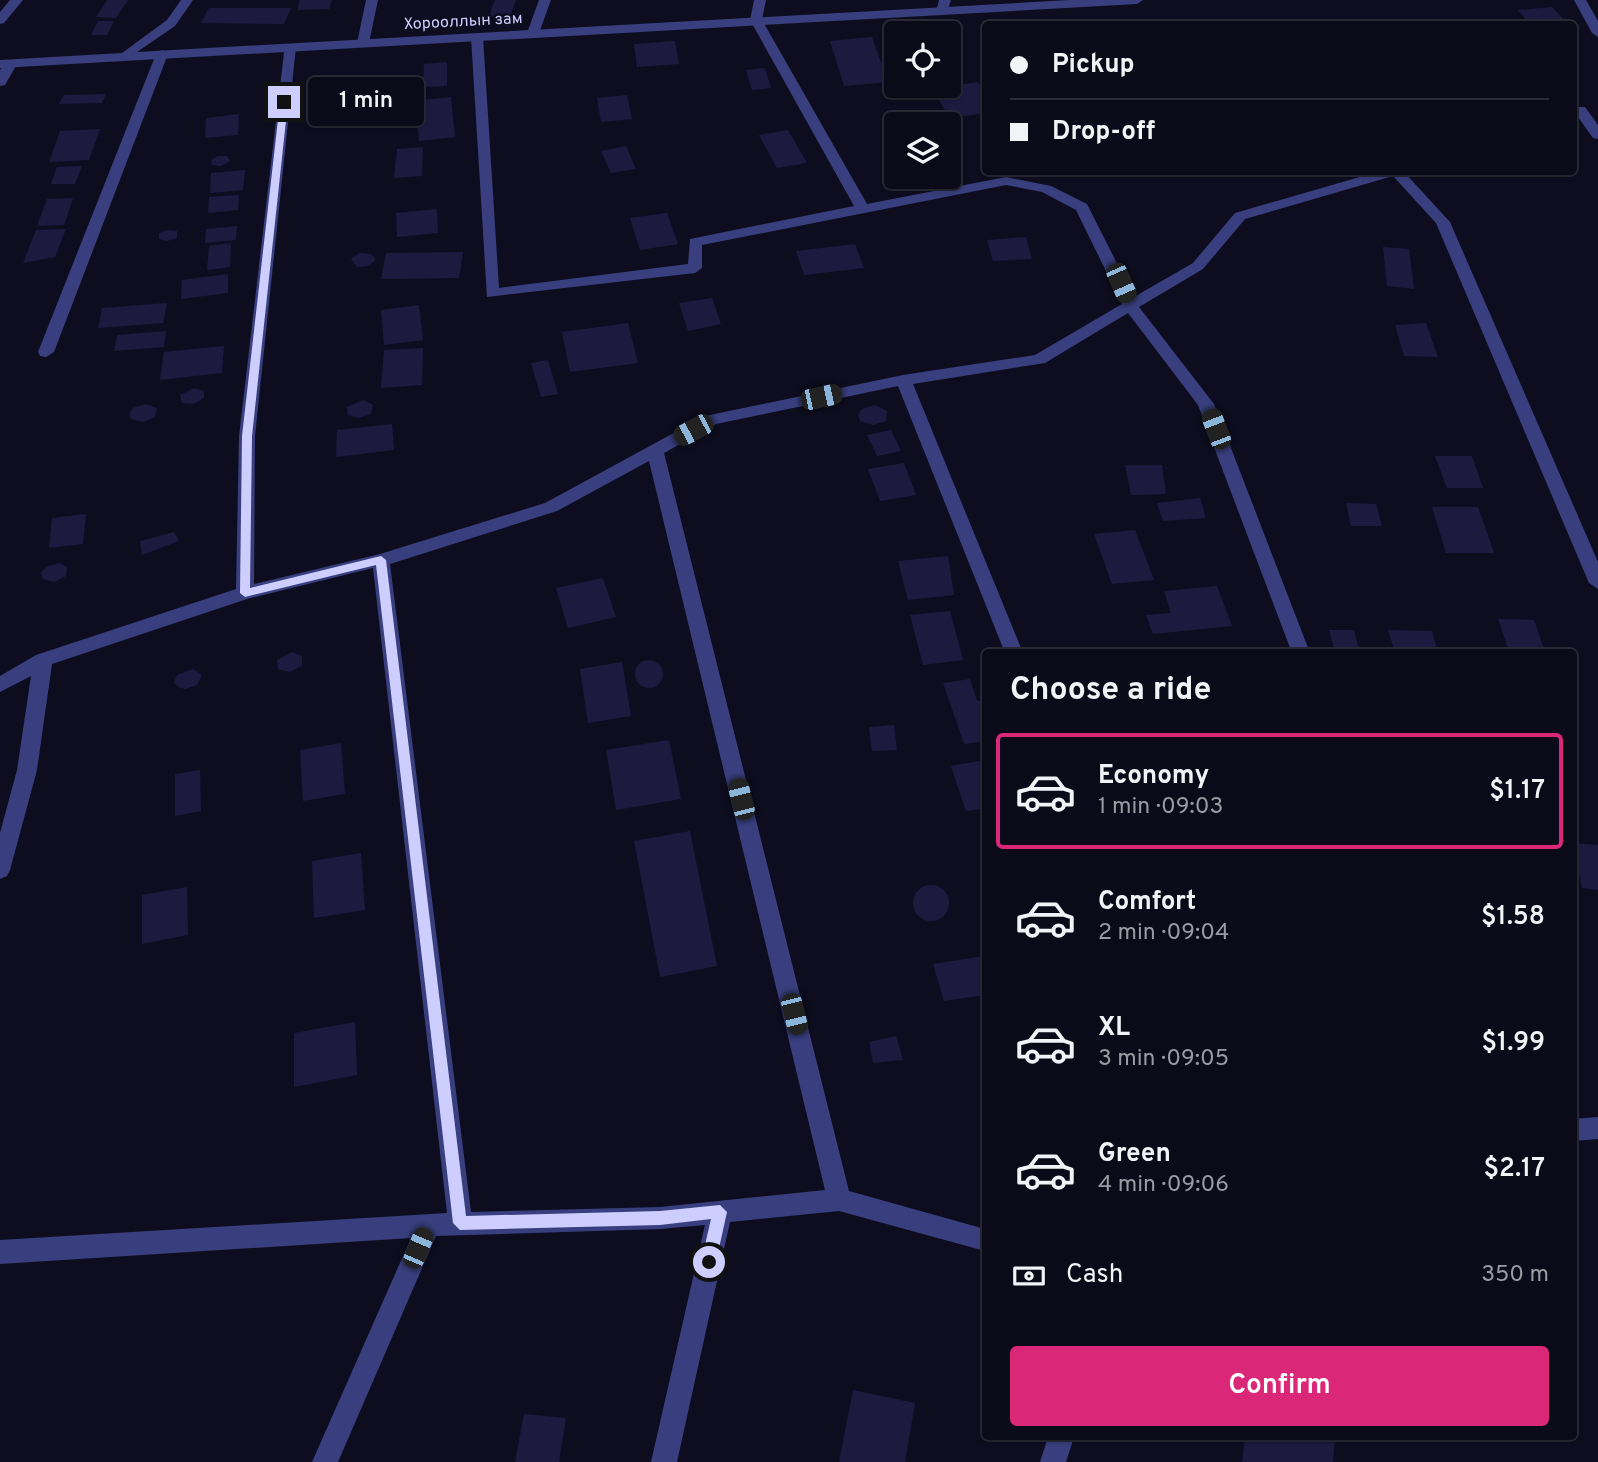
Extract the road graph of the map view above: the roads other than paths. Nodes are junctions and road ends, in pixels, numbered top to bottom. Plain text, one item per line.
1 (17, 0) edge
2 (187, 0) edge
3 (372, 0) edge
4 (545, 0) edge
5 (760, 0) edge
6 (1137, 0) edge
7 (1580, 0) edge
8 (944, 6) edge
9 (0, 20) edge
10 (756, 20) junction
11 (533, 33) junction
12 (1598, 33) edge
13 (477, 37) junction
14 (363, 43) junction
15 (290, 47) junction
16 (162, 54) junction
17 (121, 57) junction
18 (5, 64) edge
19 (0, 82) edge
20 (1598, 108) edge
21 (1577, 111) edge
22 (1598, 135) edge
23 (1380, 175) edge
24 (1400, 175) edge
25 (862, 208) junction
26 (1130, 305) junction
27 (46, 352) dead end
28 (903, 380) junction
29 (655, 450) junction
30 (381, 560) junction
31 (1598, 583) edge
32 (245, 593) junction
33 (1012, 649) edge
34 (1299, 649) edge
35 (43, 660) junction
36 (0, 685) edge
37 (0, 870) edge
38 (1598, 1128) edge
39 (1577, 1130) edge
40 (839, 1200) junction
41 (720, 1212) junction
42 (460, 1223) junction
43 (429, 1224) junction
44 (982, 1239) edge
45 (0, 1252) edge
46 (1060, 1440) edge
47 (325, 1462) edge
48 (664, 1462) edge
49 (1053, 1462) edge

1 - 9 street
2 - 17 street
3 - 14 street
4 - 11 street
5 - 10 street
6 - 8 street, Хорооллын зам
7 - 12 street
8 - 10 street, Хорооллын зам
10 - 11 street, Хорооллын зам
10 - 25 street
11 - 13 street, Хорооллын зам
13 - 14 street, Хорооллын зам
13 - 25 street
14 - 15 street, Хорооллын зам
15 - 16 street, Хорооллын зам
15 - 32 street
16 - 17 street, Хорооллын зам
16 - 27 street
17 - 18 street, Хорооллын зам
18 - 19 street
20 - 21 street
21 - 22 street
23 - 26 street
24 - 31 street
25 - 26 street
26 - 28 street
26 - 34 street
28 - 29 street
28 - 33 street
29 - 30 street
29 - 40 street
30 - 32 street
30 - 42 street
32 - 35 street
35 - 36 street
35 - 37 street
38 - 39 street
40 - 41 street
40 - 44 street
41 - 42 street
41 - 48 street
42 - 43 street
43 - 45 street
43 - 47 street
46 - 49 street

